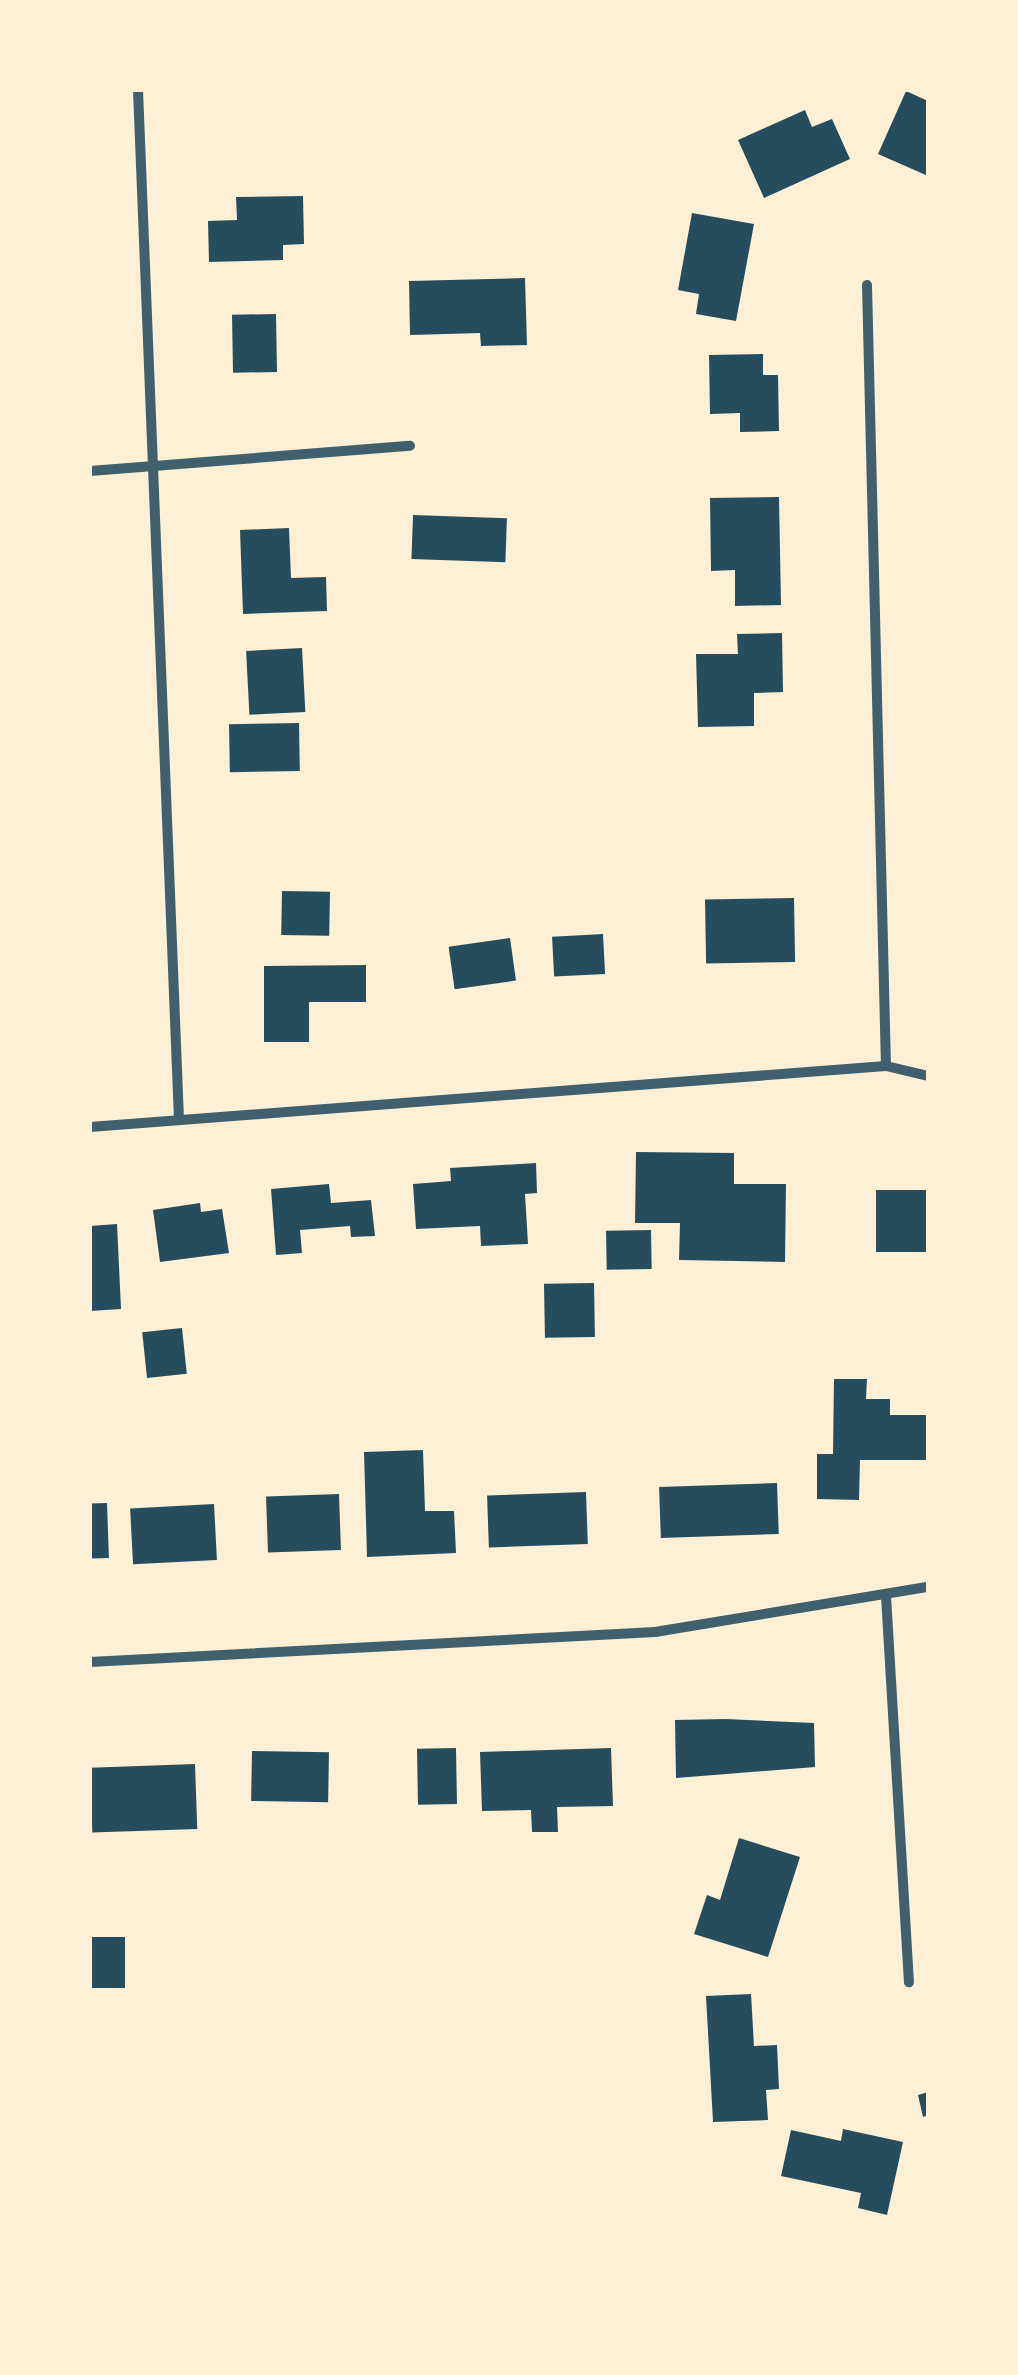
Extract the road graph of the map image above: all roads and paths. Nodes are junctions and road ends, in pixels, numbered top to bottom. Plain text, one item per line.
1 (138, 90) edge
2 (868, 286) dead end
3 (410, 446) dead end
4 (153, 461) junction
5 (90, 471) edge
6 (886, 1066) junction
7 (928, 1076) edge
8 (179, 1118) junction
9 (90, 1127) edge
10 (928, 1587) edge
11 (886, 1596) junction
12 (90, 1662) edge
13 (908, 1982) dead end

1 - 4 street
2 - 6 street
3 - 4 street
4 - 5 street
4 - 8 street
6 - 7 street
6 - 8 street
8 - 9 street
10 - 11 street
11 - 12 street
11 - 13 street

